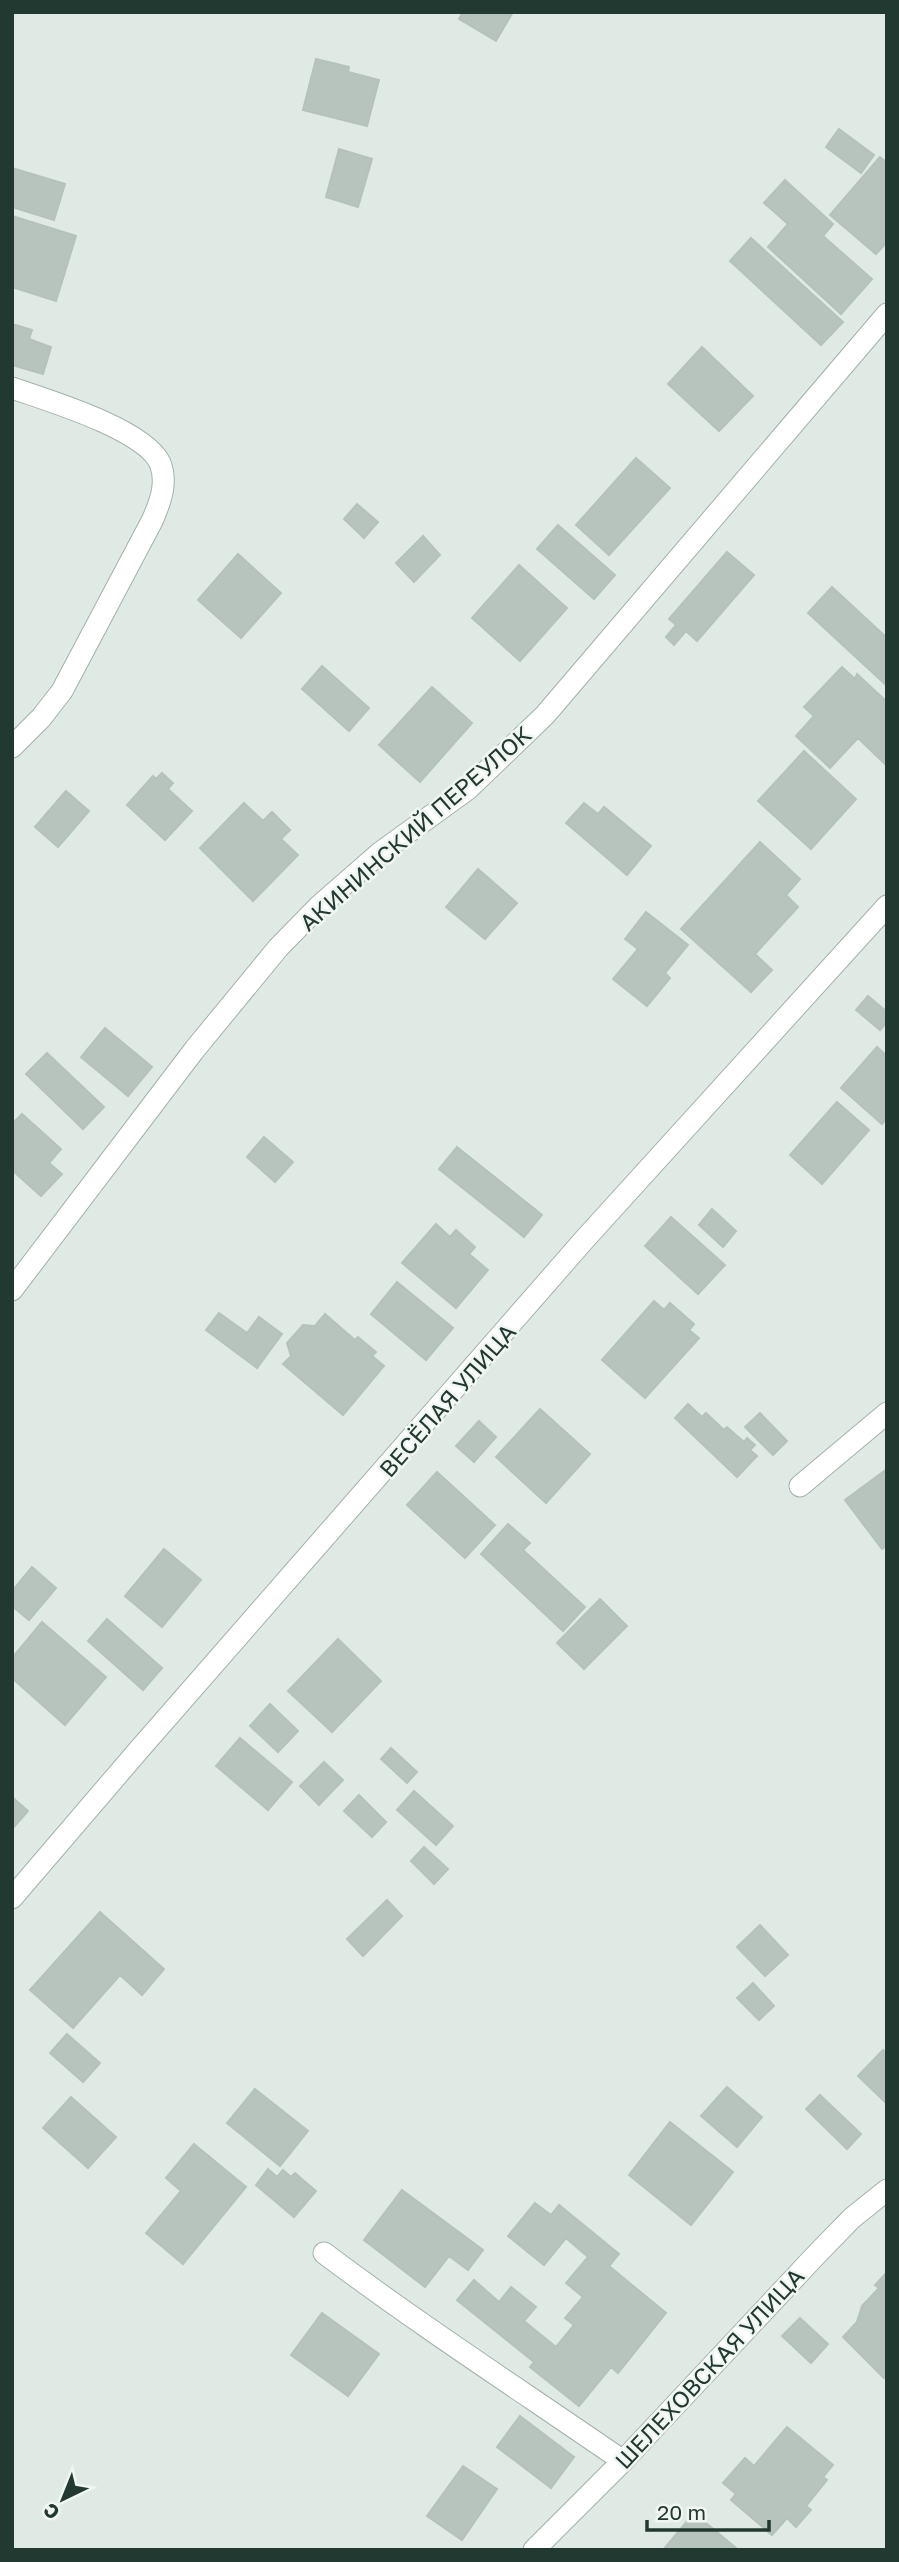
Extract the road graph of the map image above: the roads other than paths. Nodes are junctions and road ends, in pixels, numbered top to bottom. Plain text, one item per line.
1 (887, 314) edge
2 (12, 388) edge
3 (12, 747) edge
4 (887, 906) edge
5 (12, 1290) edge
6 (887, 1413) edge
7 (800, 1486) dead end
8 (12, 1898) edge
9 (887, 2190) edge
10 (324, 2253) dead end
11 (623, 2461) junction
12 (534, 2550) edge

1 - 5 street, АКИНИНСКИЙ ПЕРЕУЛОК
2 - 3 street
4 - 8 street, ВЕСЁЛАЯ УЛИЦА
6 - 7 street
9 - 11 street, ШЕЛЕХОВСКАЯ УЛИЦА
10 - 11 street
11 - 12 street, ШЕЛЕХОВСКАЯ УЛИЦА

